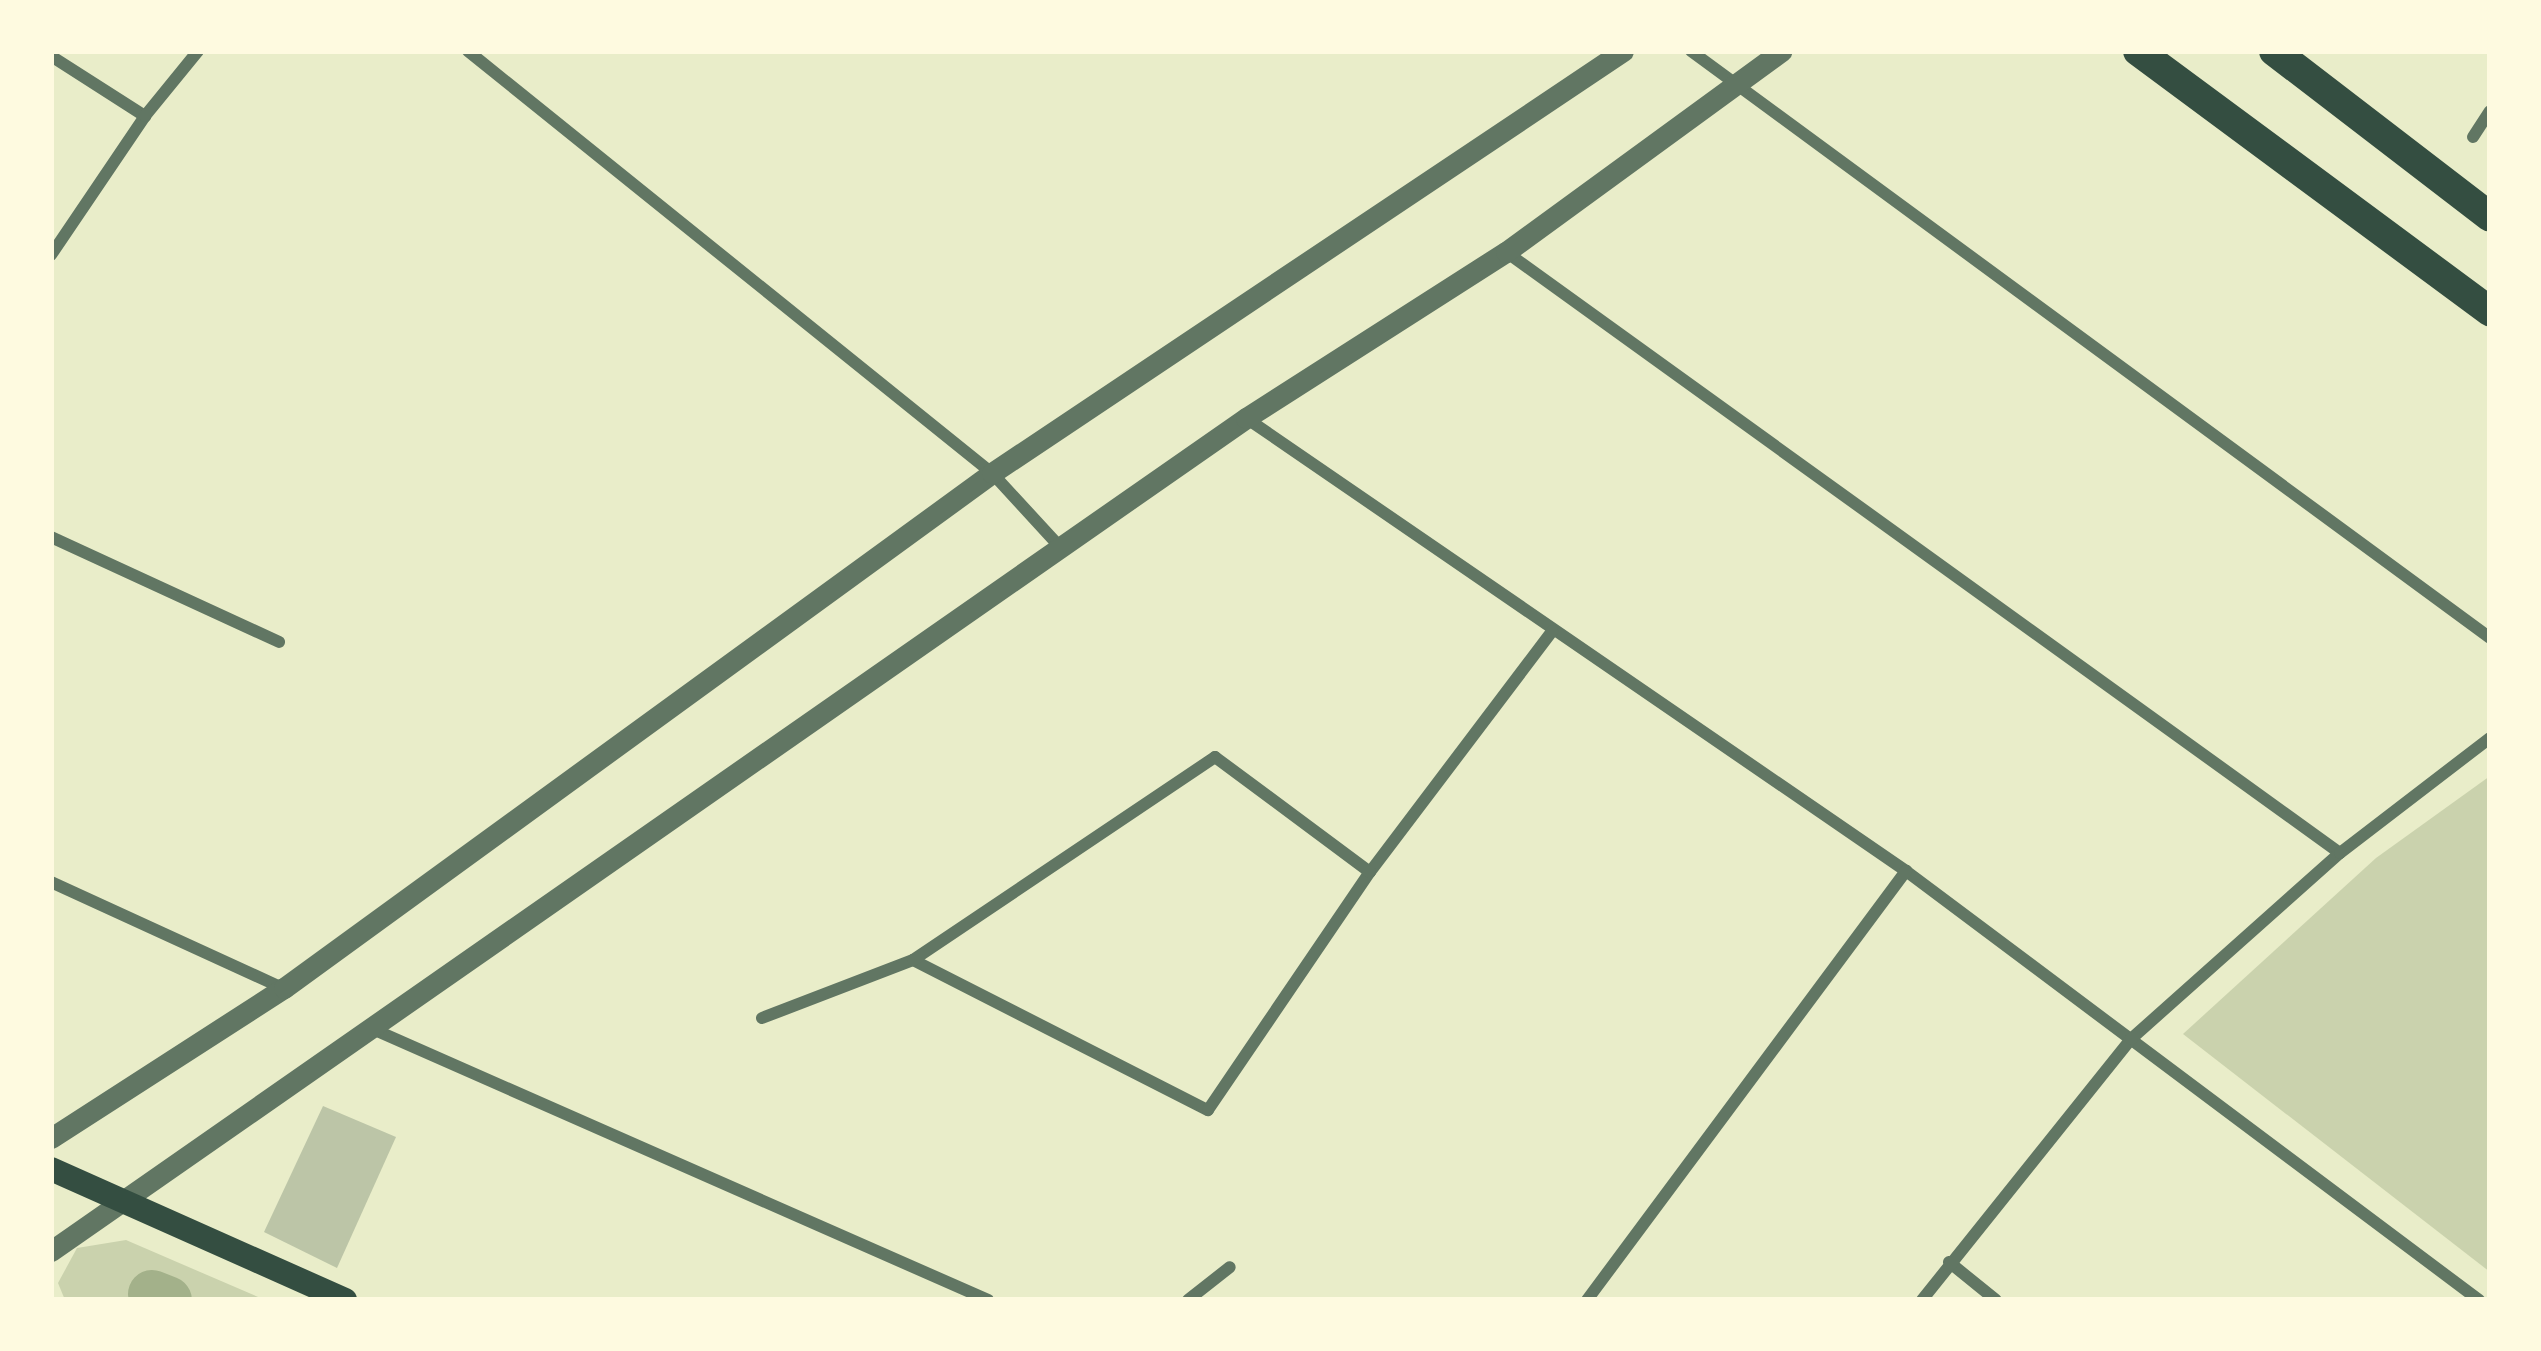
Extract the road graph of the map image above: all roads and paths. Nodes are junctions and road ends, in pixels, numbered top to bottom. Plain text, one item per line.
1 (198, 51) edge
2 (468, 51) edge
3 (1623, 51) edge
4 (1691, 51) edge
5 (1782, 51) edge
6 (2138, 51) edge
7 (2274, 51) edge
8 (51, 56) edge
9 (1736, 86) junction
10 (2490, 112) edge
11 (145, 116) junction
12 (2473, 137) dead end
13 (2490, 217) edge
14 (1506, 253) junction
15 (51, 255) edge
16 (2490, 311) edge
17 (1246, 418) junction
18 (992, 473) junction
19 (51, 537) edge
20 (1061, 548) junction
21 (1552, 631) junction
22 (2490, 638) edge
23 (279, 641) dead end
24 (2490, 737) edge
25 (2340, 853) junction
26 (1906, 871) junction
27 (1370, 872) junction
28 (51, 882) edge
29 (914, 960) junction
30 (284, 988) junction
31 (762, 1018) dead end
32 (375, 1030) junction
33 (2131, 1039) junction
34 (51, 1138) edge
35 (51, 1169) edge
36 (121, 1201) junction
37 (51, 1251) edge
38 (1949, 1262) junction
39 (1230, 1267) dead end
40 (344, 1300) edge
41 (988, 1300) edge
42 (1188, 1300) edge
43 (1587, 1300) edge
44 (1922, 1300) edge
45 (1996, 1300) edge
46 (2479, 1300) edge

1 - 11 street
2 - 18 street
3 - 18 street
4 - 9 street
5 - 9 street
6 - 16 main road
7 - 13 main road
8 - 11 street
9 - 14 street
9 - 22 street
10 - 12 street
11 - 15 street
14 - 17 street
14 - 25 street
17 - 20 street
17 - 21 street
18 - 20 street
18 - 30 street
19 - 23 street
20 - 32 street
21 - 26 street
21 - 27 street
24 - 25 street
25 - 33 street
26 - 33 street
26 - 43 street
27 - 29 street
27 - 29 street
28 - 30 street
29 - 31 street
30 - 34 street
32 - 36 street
32 - 41 street
33 - 38 street
33 - 46 street
35 - 36 main road
36 - 37 street
36 - 40 main road
38 - 44 street
38 - 45 street
39 - 42 street

